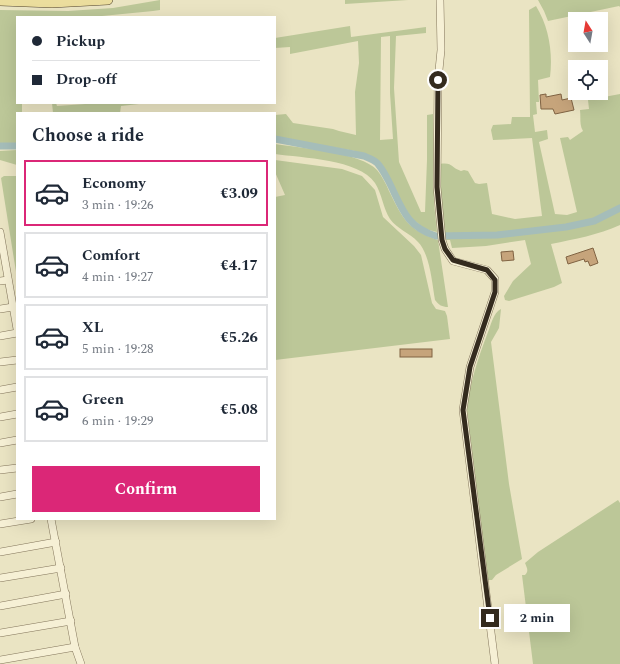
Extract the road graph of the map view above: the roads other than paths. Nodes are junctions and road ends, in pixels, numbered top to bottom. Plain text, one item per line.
1 (108, 0) edge
2 (436, 0) edge
3 (440, 0) edge
4 (0, 1) edge
5 (439, 13) junction
6 (0, 232) edge
7 (2, 254) edge
8 (8, 280) junction
9 (0, 281) edge
10 (13, 307) junction
11 (0, 309) edge
12 (16, 324) edge
13 (16, 333) edge
14 (0, 336) edge
15 (16, 360) edge
16 (0, 362) edge
17 (16, 387) edge
18 (0, 390) edge
19 (16, 414) edge
20 (0, 417) edge
21 (16, 440) edge
22 (0, 443) edge
23 (16, 468) edge
24 (0, 470) edge
25 (16, 494) edge
26 (0, 497) edge
27 (25, 520) edge
28 (51, 520) edge
29 (0, 524) edge
30 (56, 542) junction
31 (0, 552) edge
32 (61, 568) junction
33 (0, 578) edge
34 (66, 594) junction
35 (0, 606) edge
36 (70, 621) junction
37 (0, 633) edge
38 (75, 647) junction
39 (0, 660) edge
40 (81, 664) edge
41 (495, 664) edge

1 - 4 main road
2 - 5 street
3 - 5 street
5 - 41 street
6 - 7 street
7 - 8 street
8 - 9 street
8 - 10 street
10 - 11 street
10 - 12 street
13 - 14 street
15 - 16 street
17 - 18 street
19 - 20 street
21 - 22 street
23 - 24 street
25 - 26 street
27 - 29 street
28 - 30 street
30 - 31 street
30 - 32 street
32 - 33 street
32 - 34 street
34 - 35 street
34 - 36 street
36 - 37 street
36 - 38 street
38 - 39 street
38 - 40 street

